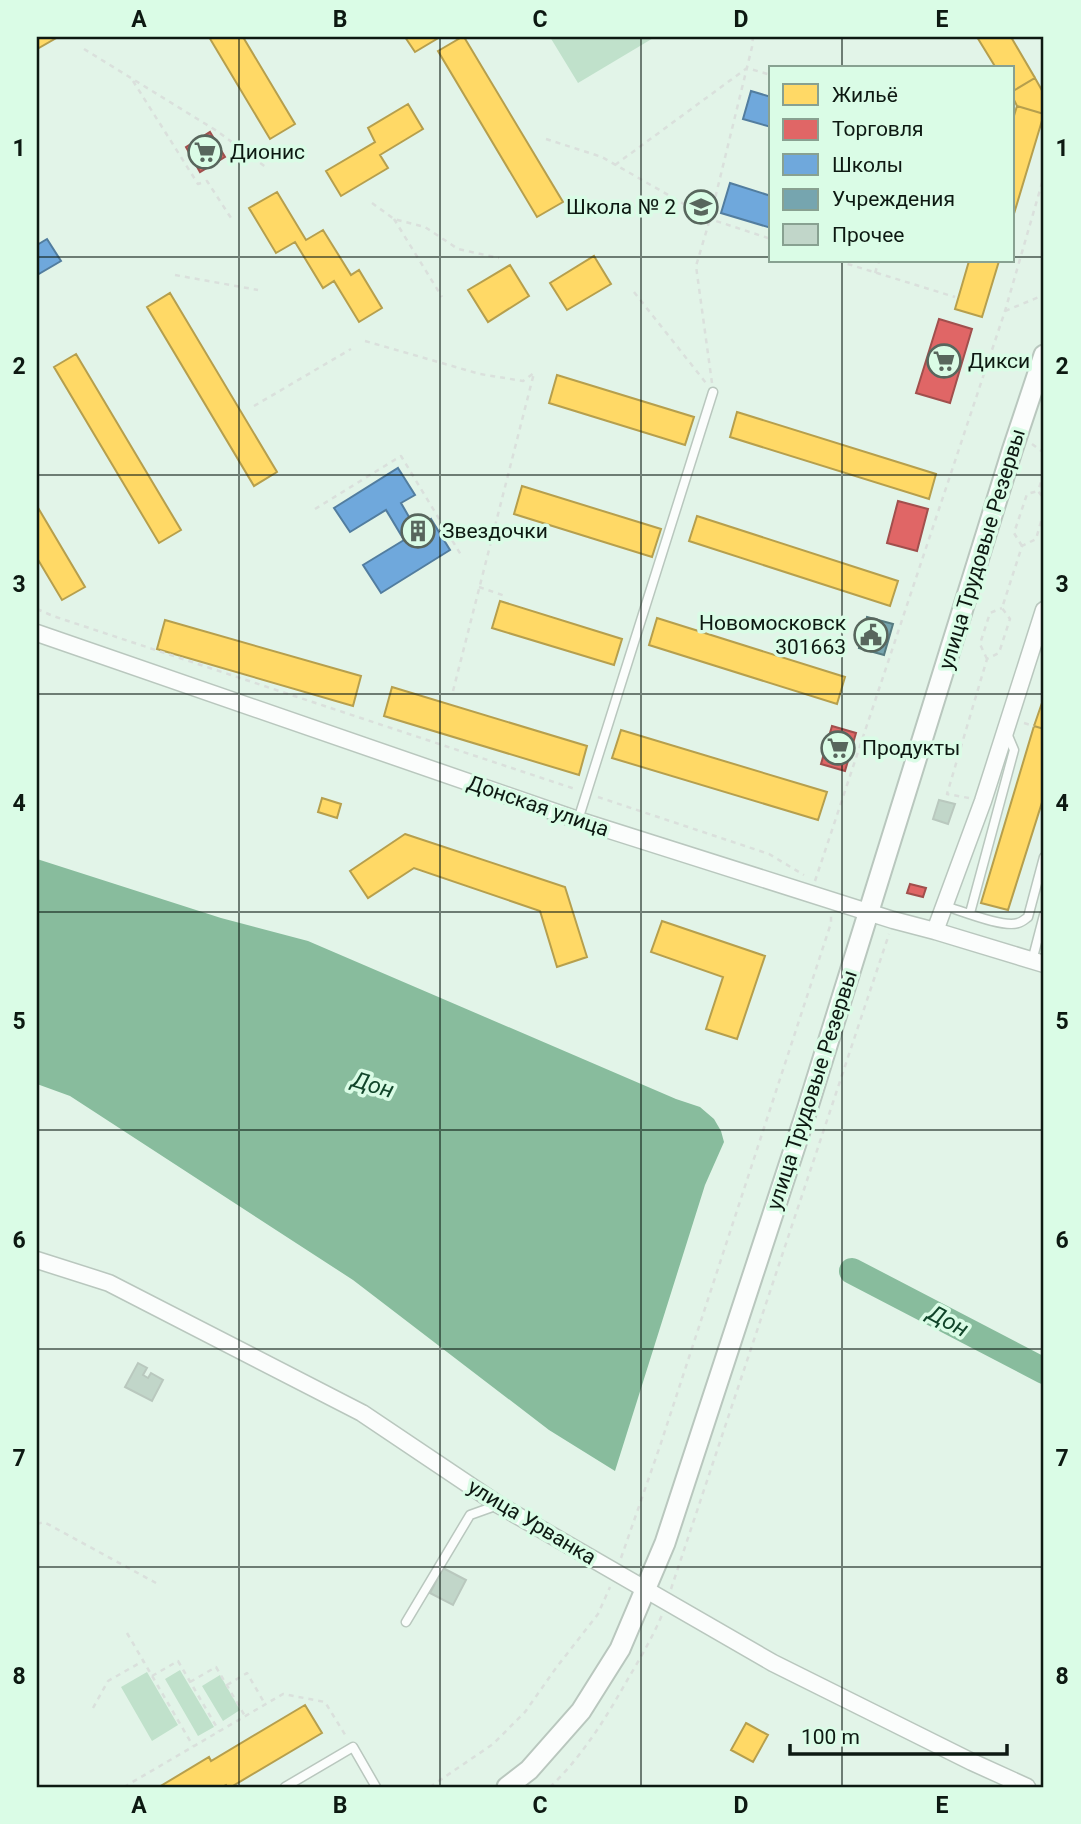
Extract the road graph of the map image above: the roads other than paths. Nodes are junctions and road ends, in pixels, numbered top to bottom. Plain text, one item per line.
1 (1044, 355) edge
2 (713, 392) road end
3 (1044, 610) edge
4 (37, 633) edge
5 (1006, 729) junction
6 (578, 820) junction
7 (1044, 858) edge
8 (945, 906) junction
9 (868, 912) junction
10 (970, 914) junction
11 (1044, 915) edge
12 (935, 931) junction
13 (1038, 962) edge
14 (37, 1260) edge
15 (499, 1504) junction
16 (644, 1590) junction
17 (406, 1622) dead end
18 (285, 1787) edge
19 (376, 1787) edge
20 (507, 1787) edge
21 (1027, 1787) edge

1 - 9 street, улица Трудовые Резервы
2 - 6 lane
3 - 5 street
4 - 6 street, Донская улица
5 - 8 street
5 - 10 lane
6 - 9 street, Донская улица
7 - 10 lane
8 - 10 lane
8 - 12 street
9 - 12 street, Донская улица
9 - 16 street, улица Трудовые Резервы
11 - 13 lane
12 - 13 street, Донская улица
14 - 15 street, улица Урванка
15 - 16 street, улица Урванка
15 - 17 lane
16 - 20 street, улица Трудовые Резервы
16 - 21 street, улица Урванка
18 - 19 lane

